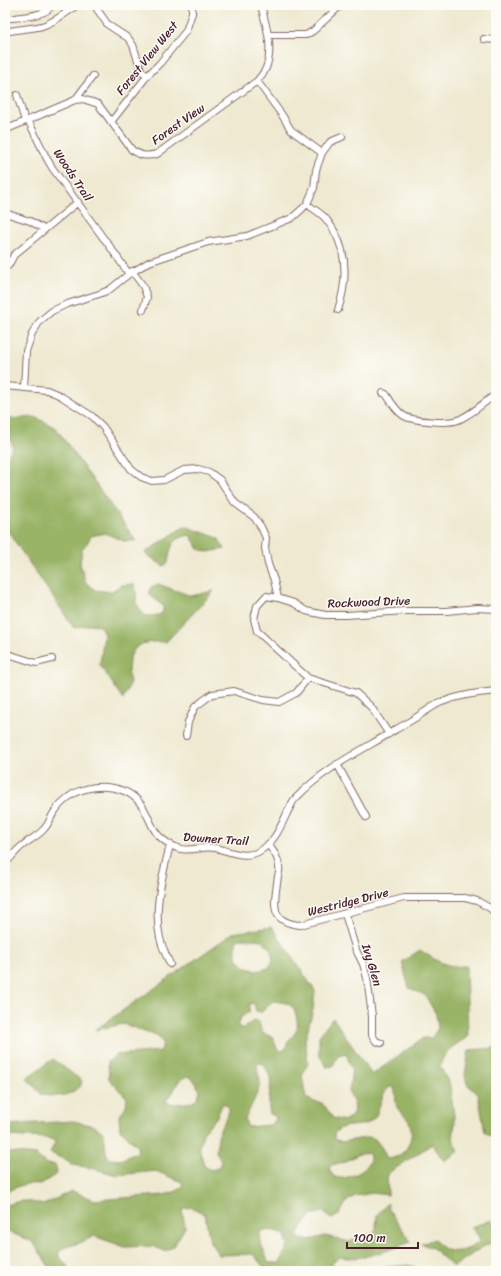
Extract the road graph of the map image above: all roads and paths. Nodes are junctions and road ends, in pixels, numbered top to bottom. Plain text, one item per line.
1 (52, 5) edge
2 (77, 5) edge
3 (94, 5) edge
4 (192, 5) edge
5 (262, 5) edge
6 (341, 5) edge
7 (5, 19) edge
8 (5, 32) edge
9 (268, 35) junction
10 (484, 38) dead end
11 (496, 40) edge
12 (93, 76) dead end
13 (146, 76) junction
14 (257, 81) junction
15 (17, 95) dead end
16 (75, 100) junction
17 (27, 120) junction
18 (111, 122) junction
19 (5, 130) edge
20 (342, 137) dead end
21 (322, 153) junction
22 (78, 202) junction
23 (307, 204) junction
24 (5, 213) edge
25 (44, 229) junction
26 (6, 266) edge
27 (131, 272) junction
28 (143, 310) dead end
29 (338, 310) dead end
30 (5, 386) edge
31 (24, 388) junction
32 (383, 394) dead end
33 (496, 394) edge
34 (278, 598) junction
35 (496, 609) edge
36 (5, 653) edge
37 (52, 659) dead end
38 (308, 678) junction
39 (496, 691) edge
40 (389, 734) junction
41 (186, 736) dead end
42 (337, 764) junction
43 (366, 816) dead end
44 (268, 844) junction
45 (170, 845) junction
46 (5, 864) edge
47 (345, 914) junction
48 (496, 915) edge
49 (170, 964) dead end
50 (381, 1043) dead end
51 (496, 1206) edge
52 (496, 1226) edge

1 - 7 street
2 - 8 street
3 - 13 street
4 - 13 street, Forest View West
5 - 9 street, Forest View
6 - 9 street
9 - 14 street, Forest View
10 - 11 street
12 - 16 street
13 - 18 street, Forest View West
14 - 18 street, Forest View
14 - 21 street
15 - 17 street, Woods Trail
16 - 17 street
16 - 18 street, Forest View
17 - 19 street
17 - 22 street, Woods Trail
20 - 21 street
21 - 23 street
22 - 25 street
22 - 27 street, Woods Trail
23 - 27 street
23 - 29 street
24 - 25 street
25 - 26 street
27 - 28 street, Woods Trail
27 - 31 street
30 - 31 street
31 - 34 street
32 - 33 street
34 - 35 street, Rockwood Drive
34 - 38 street
36 - 37 street
38 - 40 street
38 - 41 street
39 - 40 street, Downer Trail
40 - 42 street, Downer Trail
42 - 43 street
42 - 44 street, Downer Trail
44 - 45 street, Downer Trail
44 - 47 street, Westridge Drive
45 - 46 street, Downer Trail
45 - 49 street
47 - 48 street, Westridge Drive
47 - 50 street, Ivy Glen
51 - 52 street

